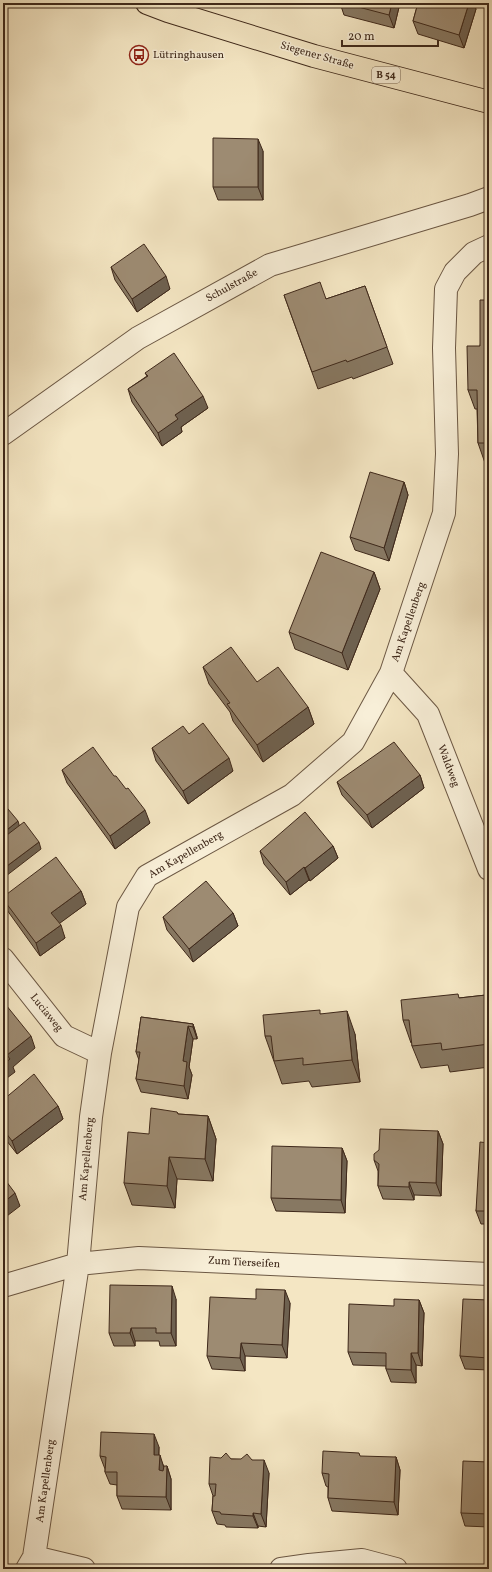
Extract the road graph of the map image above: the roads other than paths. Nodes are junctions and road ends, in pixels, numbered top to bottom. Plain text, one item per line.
1 (147, 3) edge
2 (489, 102) edge
3 (489, 198) edge
4 (489, 246) edge
5 (3, 434) edge
6 (391, 673) junction
7 (489, 870) edge
8 (3, 959) edge
9 (100, 1053) junction
10 (78, 1264) junction
11 (489, 1274) edge
12 (3, 1286) edge
13 (31, 1563) edge
14 (84, 1569) edge
15 (281, 1569) edge
16 (396, 1569) edge

1 - 2 main road, Siegener Straße / B 54
3 - 5 street, Schulstraße
4 - 6 street, Am Kapellenberg
6 - 7 street, Waldweg
6 - 9 street, Am Kapellenberg
8 - 9 street, Luciaweg
9 - 10 street, Am Kapellenberg
10 - 11 street, Zum Tierseifen
10 - 12 street, Zum Tierseifen
10 - 13 street, Am Kapellenberg
13 - 14 street
15 - 16 street

